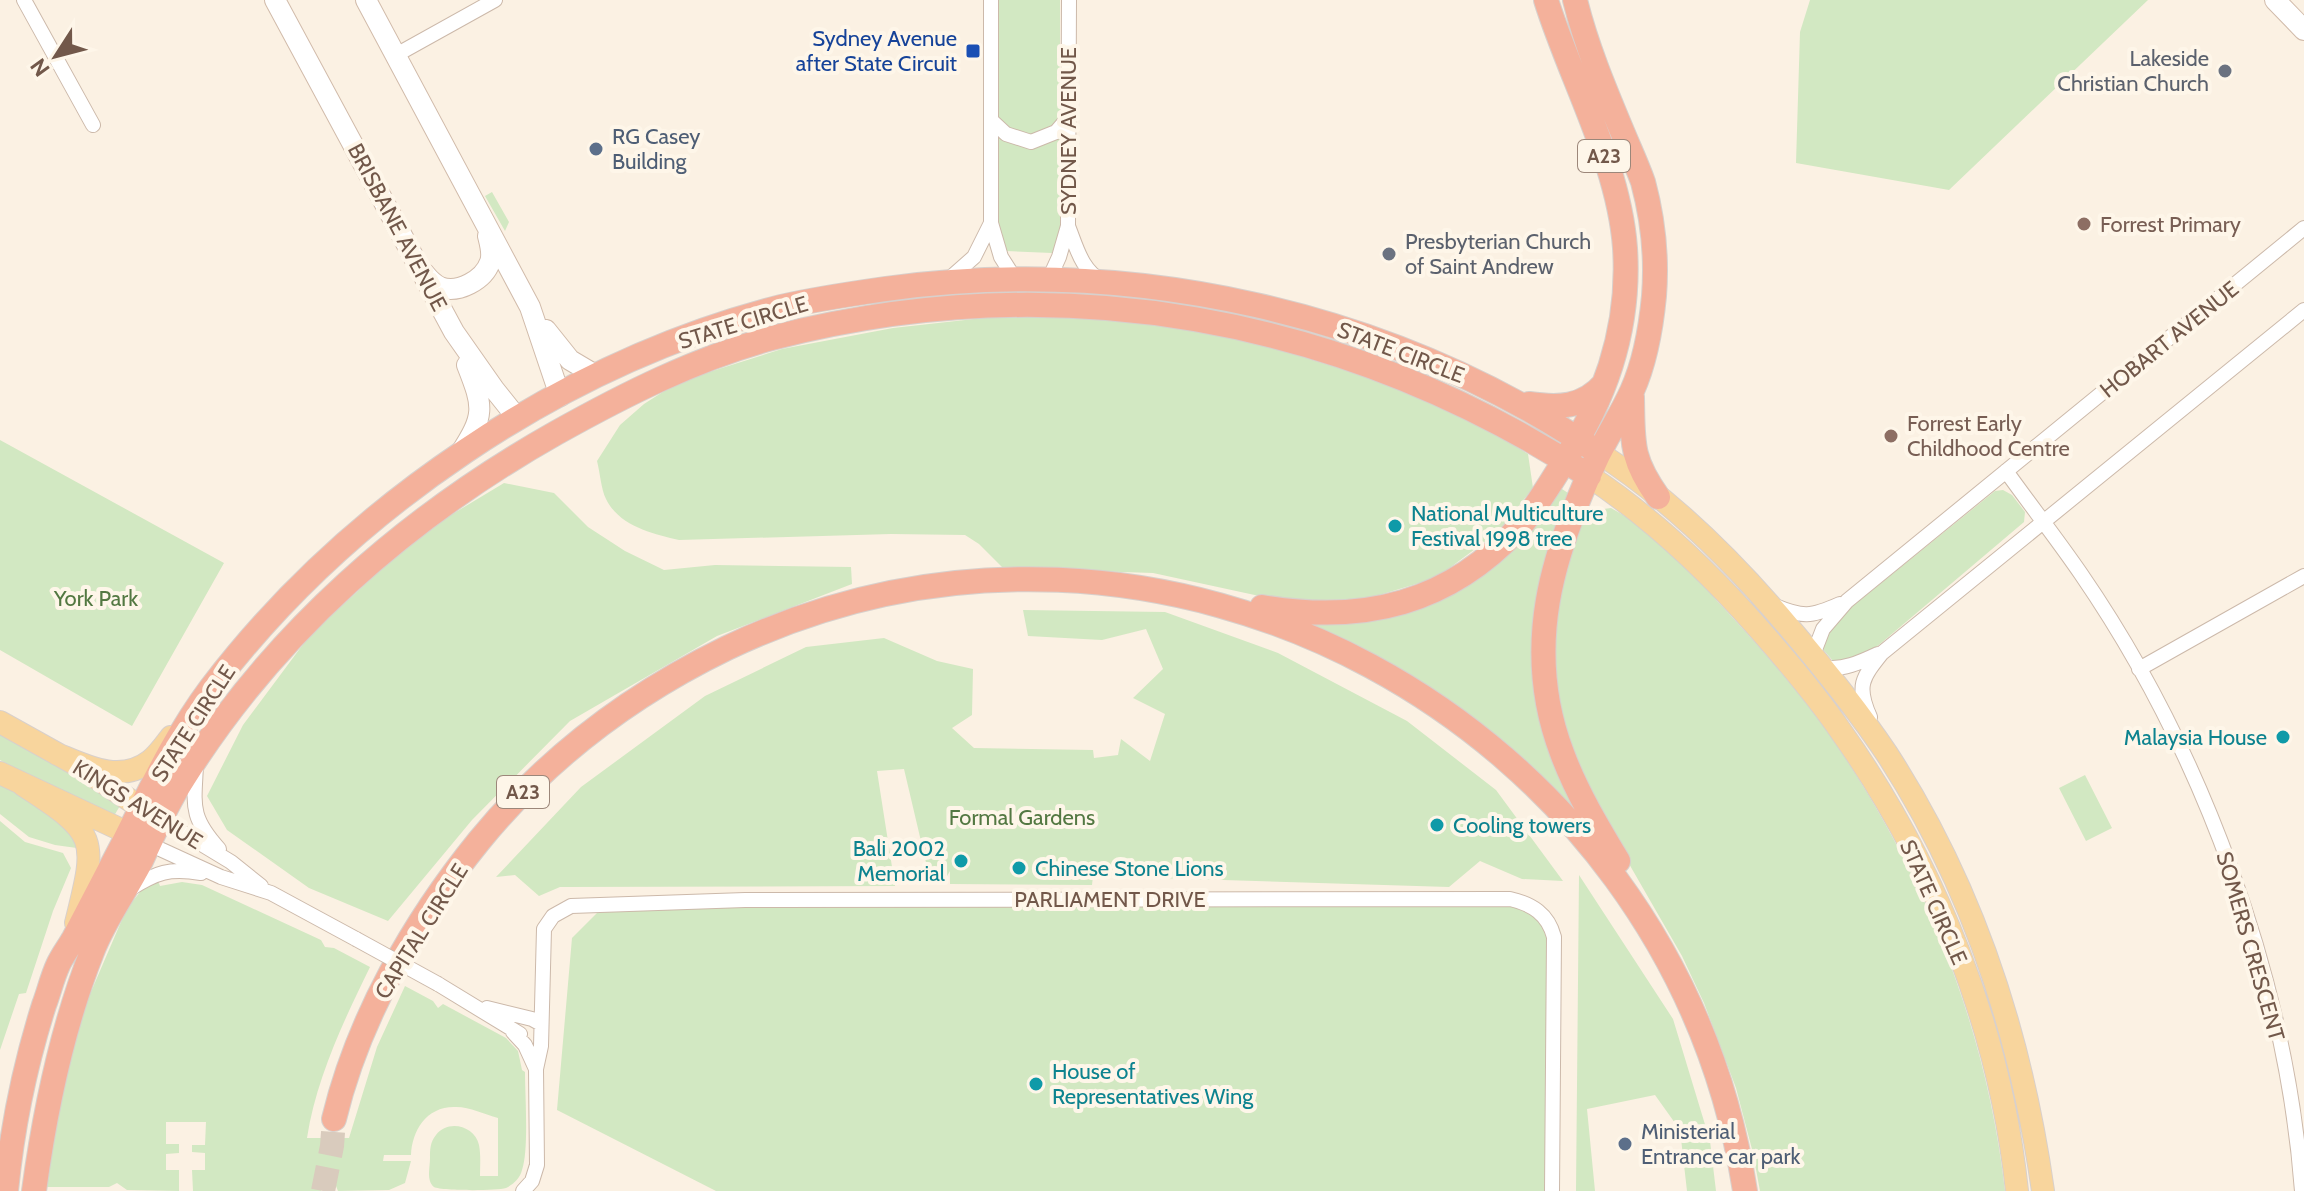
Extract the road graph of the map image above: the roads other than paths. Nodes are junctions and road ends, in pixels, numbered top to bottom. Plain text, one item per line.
1 (24, 0) edge
2 (275, 0) edge
3 (366, 0) edge
4 (495, 0) edge
5 (991, 0) edge
6 (1069, 0) edge
7 (1546, 0) edge
8 (1575, 0) edge
9 (2275, 0) edge
10 (2304, 30) edge
11 (396, 55) junction
12 (1068, 118) junction
13 (991, 120) junction
14 (93, 125) dead end
15 (991, 223) junction
16 (486, 224) junction
17 (1068, 226) junction
18 (2304, 228) edge
19 (421, 270) junction
20 (1015, 279) junction
21 (1049, 279) junction
22 (1109, 282) junction
23 (944, 283) junction
24 (1035, 305) junction
25 (530, 307) junction
26 (2304, 310) edge
27 (1290, 313) junction
28 (454, 332) junction
29 (1285, 337) junction
30 (1401, 349) junction
31 (1392, 374) junction
32 (597, 376) junction
33 (1606, 382) junction
34 (1632, 391) junction
35 (560, 396) junction
36 (1515, 401) junction
37 (518, 419) junction
38 (570, 425) junction
39 (536, 444) junction
40 (1572, 450) junction
41 (458, 457) junction
42 (1594, 464) junction
43 (2006, 471) junction
44 (1658, 497) junction
45 (2043, 522) junction
46 (2304, 576) edge
47 (1847, 601) junction
48 (1769, 604) junction
49 (1220, 605) junction
50 (1774, 646) junction
51 (1882, 653) junction
52 (1816, 661) junction
53 (2139, 669) junction
54 (201, 703) junction
55 (1824, 708) junction
56 (0, 722) edge
57 (57, 754) junction
58 (1887, 754) junction
59 (197, 757) junction
60 (0, 773) edge
61 (23, 785) junction
62 (150, 813) junction
63 (138, 838) junction
64 (231, 862) junction
65 (221, 877) junction
66 (124, 893) junction
67 (271, 893) junction
68 (70, 944) junction
69 (1681, 988) junction
70 (472, 1003) junction
71 (541, 1025) junction
72 (513, 1032) junction
73 (536, 1069) junction
74 (334, 1119) tunnel mouth
75 (525, 1189) edge
76 (6, 1191) edge
77 (34, 1191) edge
78 (1552, 1191) edge
79 (1745, 1191) edge
80 (2017, 1191) edge
81 (2043, 1191) edge
82 (2302, 1191) edge

1 - 14 street
2 - 19 main road, BRISBANE AVENUE
3 - 11 main road
4 - 11 street
5 - 13 street
6 - 12 street, SYDNEY AVENUE
7 - 33 highway, A23
8 - 34 highway, A23
9 - 10 main road
11 - 16 main road
12 - 13 street
12 - 17 street, SYDNEY AVENUE
13 - 15 street
15 - 20 street
15 - 23 street
16 - 19 main road
16 - 25 main road
17 - 21 street, SYDNEY AVENUE
17 - 22 street
18 - 43 street, HOBART AVENUE
19 - 28 main road, BRISBANE AVENUE
20 - 21 highway, STATE CIRCLE
20 - 23 highway, STATE CIRCLE
20 - 24 highway
21 - 22 highway, STATE CIRCLE
21 - 24 highway, SYDNEY AVENUE
22 - 27 highway, STATE CIRCLE
23 - 32 highway, STATE CIRCLE
24 - 29 highway, STATE CIRCLE
24 - 38 highway, STATE CIRCLE
25 - 32 main road
25 - 35 main road
26 - 45 street
27 - 29 highway
27 - 30 highway, STATE CIRCLE
28 - 37 main road, BRISBANE AVENUE
28 - 41 main road
29 - 31 highway, STATE CIRCLE
30 - 31 highway
30 - 36 highway, STATE CIRCLE
31 - 40 highway, STATE CIRCLE
32 - 35 highway, STATE CIRCLE
33 - 36 highway
33 - 40 highway, A23
34 - 42 highway, A23
34 - 44 highway
35 - 37 highway, STATE CIRCLE
35 - 38 highway
36 - 40 highway, STATE CIRCLE
37 - 39 highway, BRISBANE AVENUE
37 - 41 highway, STATE CIRCLE
38 - 39 highway, STATE CIRCLE
39 - 59 highway, STATE CIRCLE
40 - 42 highway, STATE CIRCLE
40 - 49 highway, A23
41 - 54 highway, STATE CIRCLE
42 - 44 main road, STATE CIRCLE
42 - 50 main road, STATE CIRCLE
42 - 69 highway
43 - 45 street, SOMERS CRESCENT
43 - 47 street, HOBART AVENUE
44 - 48 main road, STATE CIRCLE
45 - 51 street
45 - 53 street, SOMERS CRESCENT
46 - 53 street
47 - 48 street, HOBART AVENUE
47 - 52 street, HOBART AVENUE
48 - 52 main road, STATE CIRCLE
49 - 69 highway
49 - 74 highway, CAPITAL CIRCLE / A23
50 - 52 main road, STATE CIRCLE
50 - 55 main road, STATE CIRCLE
51 - 52 street
51 - 58 street
52 - 55 main road
52 - 58 main road, STATE CIRCLE
53 - 82 street, SOMERS CRESCENT
54 - 57 main road
54 - 62 highway, STATE CIRCLE
55 - 80 main road, STATE CIRCLE
56 - 57 main road, KINGS AVENUE
57 - 62 main road, KINGS AVENUE
58 - 81 main road, STATE CIRCLE
59 - 62 highway, STATE CIRCLE
59 - 64 street
60 - 61 main road, KINGS AVENUE
61 - 63 main road, KINGS AVENUE
61 - 68 main road
62 - 63 highway, STATE CIRCLE
62 - 64 street, KINGS AVENUE
63 - 65 street, KINGS AVENUE
63 - 66 highway, STATE CIRCLE
63 - 68 highway, STATE CIRCLE
64 - 67 street, KINGS AVENUE
65 - 66 street
65 - 67 street, KINGS AVENUE
66 - 77 highway, STATE CIRCLE
67 - 70 street, KINGS AVENUE, bridge
68 - 76 highway, STATE CIRCLE
69 - 79 highway
70 - 71 street, KINGS AVENUE
70 - 72 street, KINGS AVENUE
71 - 72 street
71 - 73 street, PARLIAMENT DRIVE
71 - 78 street, PARLIAMENT DRIVE
72 - 73 street
73 - 75 street, PARLIAMENT DRIVE

